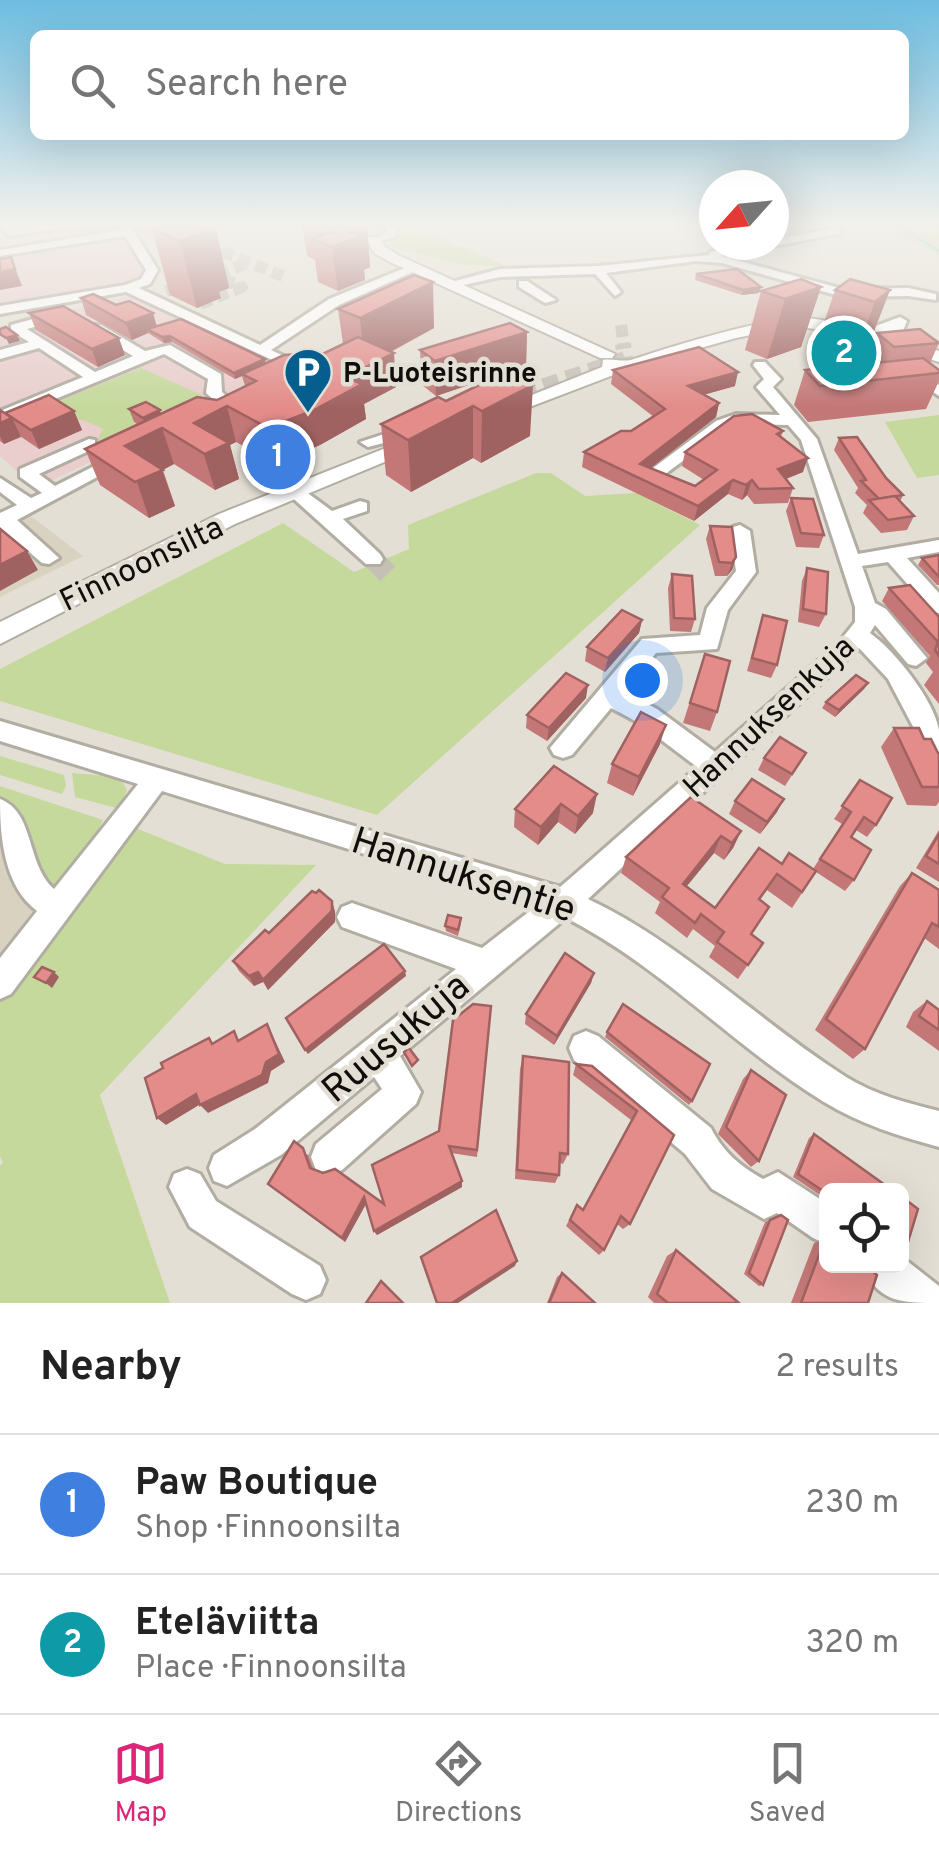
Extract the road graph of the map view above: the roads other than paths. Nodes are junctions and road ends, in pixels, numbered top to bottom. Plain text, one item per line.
1 (133, 286) edge
2 (373, 286) edge
3 (456, 286) edge
4 (526, 286) edge
5 (610, 286) edge
6 (816, 286) edge
7 (128, 288) junction
8 (615, 292) dead end
9 (931, 298) dead end
10 (550, 300) dead end
11 (0, 310) edge
12 (41, 344) junction
13 (261, 350) junction
14 (939, 353) edge
15 (0, 354) edge
16 (144, 356) junction
17 (620, 358) junction
18 (762, 376) dead end
19 (93, 377) junction
20 (282, 380) edge
21 (521, 394) tunnel mouth
22 (231, 405) edge
23 (478, 410) joint
24 (0, 417) edge
25 (795, 420) junction
26 (89, 444) edge
27 (137, 452) edge
28 (650, 477) edge
29 (0, 483) edge
30 (288, 485) junction
31 (54, 494) junction
32 (28, 505) junction
33 (360, 507) dead end
34 (329, 518) junction
35 (4, 520) edge
36 (740, 531) dead end
37 (939, 546) edge
38 (893, 555) junction
39 (49, 558) dead end
40 (373, 559) tunnel mouth
41 (850, 562) junction
42 (938, 604) edge
43 (866, 606) junction
44 (0, 614) edge
45 (0, 634) edge
46 (858, 635) junction
47 (916, 658) dead end
48 (608, 695) junction
49 (0, 730) edge
50 (563, 748) dead end
51 (939, 752) edge
52 (714, 766) junction
53 (158, 777) junction
54 (0, 811) edge
55 (561, 901) junction
56 (58, 910) junction
57 (352, 917) dead end
58 (11, 959) edge
59 (483, 964) junction
60 (0, 983) edge
61 (586, 1048) dead end
62 (377, 1052) junction
63 (939, 1129) edge
64 (328, 1157) dead end
65 (227, 1168) dead end
66 (187, 1187) dead end
67 (819, 1220) edge
68 (891, 1273) edge
69 (306, 1280) dead end
70 (928, 1303) edge

1 - 7 street
2 - 13 street
3 - 17 main road
4 - 10 street
5 - 8 street
6 - 9 street
7 - 11 street
7 - 13 street
12 - 15 street
12 - 16 street
12 - 19 street
13 - 20 street
14 - 17 main road
16 - 19 street
16 - 22 street
17 - 23 main road
18 - 25 street, Hannuksenkuja
19 - 24 street
21 - 23 street
25 - 28 street
25 - 41 street, Hannuksenkuja
26 - 31 street
27 - 31 street
29 - 32 street
30 - 30 main road, Finnoonsilta
30 - 34 street
30 - 44 main road, Finnoonsilta
30 - 45 main road, Finnoonsilta
31 - 32 street
32 - 35 street
33 - 34 street
34 - 40 street
35 - 39 street
36 - 48 street
37 - 38 street
38 - 41 street
38 - 42 street
41 - 43 street, Hannuksenkuja
43 - 46 street, Hannuksenkuja
43 - 47 street
46 - 51 street
46 - 52 street, Hannuksenkuja
48 - 50 street
48 - 52 street
49 - 53 street, Hannuksentie
52 - 55 street, Hannuksenkuja
53 - 55 street, Hannuksentie
53 - 56 street
54 - 56 street
55 - 59 street, Ruusukuja
55 - 63 street, Hannuksentie
56 - 58 street
57 - 59 street
58 - 60 street
59 - 62 street, Ruusukuja
61 - 67 street
62 - 64 street
62 - 65 street, Ruusukuja
66 - 69 street
68 - 70 street

